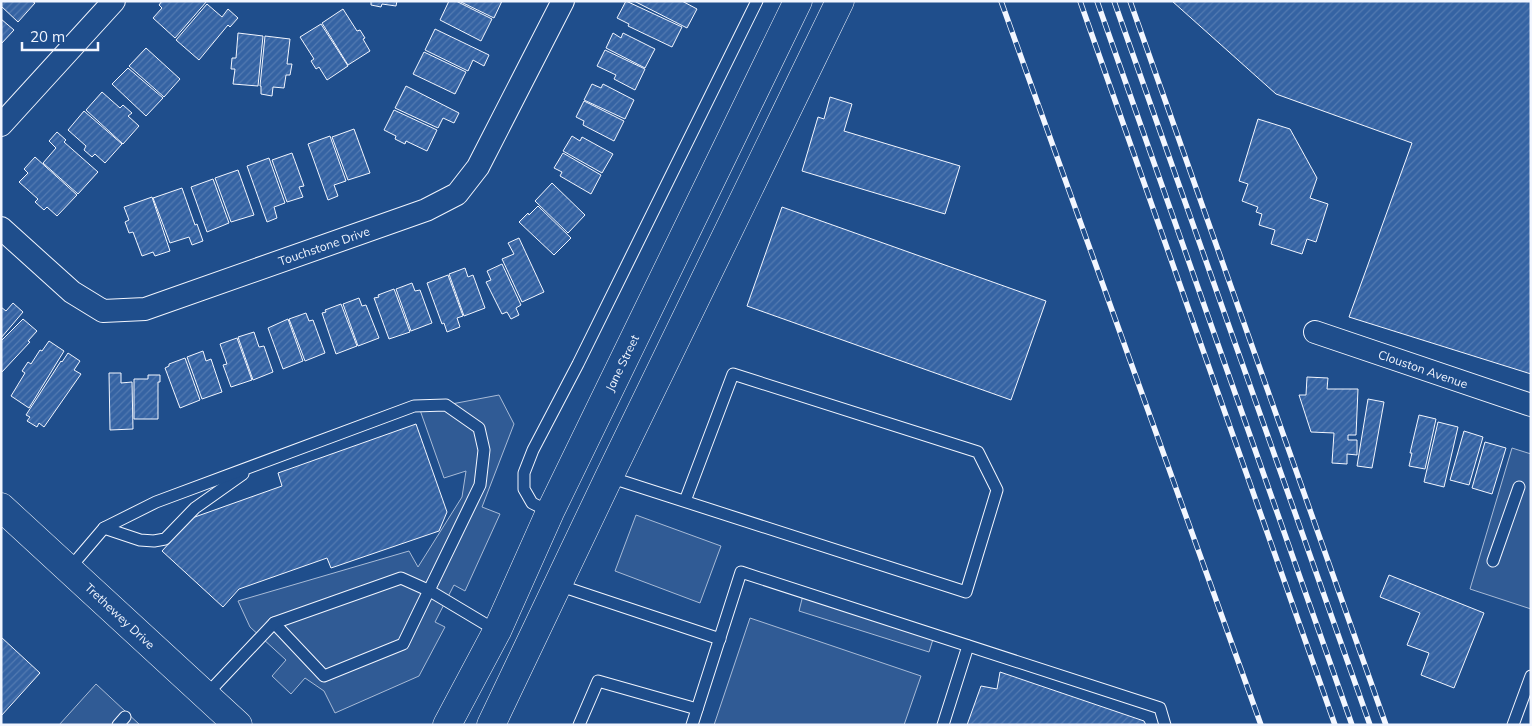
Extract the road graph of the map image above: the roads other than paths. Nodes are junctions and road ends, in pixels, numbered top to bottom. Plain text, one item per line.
1 (114, 1) edge
2 (563, 1) edge
3 (757, 1) edge
4 (798, 1) edge
5 (840, 1) edge
6 (1, 125) edge
7 (1, 228) edge
8 (1314, 332) dead end
9 (1531, 405) edge
10 (257, 464) junction
11 (609, 477) junction
12 (1519, 486) dead end
13 (685, 501) junction
14 (1, 507) edge
15 (550, 512) junction
16 (104, 528) junction
17 (1493, 562) dead end
18 (69, 569) junction
19 (558, 585) junction
20 (430, 591) junction
21 (274, 623) junction
22 (497, 632) junction
23 (720, 639) junction
24 (968, 646) junction
25 (1531, 676) edge
26 (206, 695) junction
27 (697, 709) junction
28 (234, 723) edge
29 (447, 725) edge
30 (491, 725) edge
31 (579, 725) edge
32 (692, 725) edge
33 (943, 725) edge
34 (1165, 725) edge
35 (1513, 725) edge

1 - 6 street
2 - 7 street, Touchstone Drive
3 - 15 lane
4 - 15 main road, Jane Street
5 - 11 main road
8 - 9 street, Clouston Avenue
10 - 16 lane
10 - 16 lane
10 - 20 lane
11 - 13 lane
11 - 19 main road
12 - 17 lane
13 - 13 lane
14 - 18 main road, Trethewey Drive
15 - 22 main road, Jane Street
16 - 18 lane
18 - 26 main road, Trethewey Drive
19 - 23 lane
19 - 30 main road
20 - 21 lane
20 - 21 lane
20 - 22 lane
21 - 26 lane
22 - 29 main road, Jane Street
23 - 24 lane
23 - 27 lane
24 - 33 lane
24 - 34 lane
25 - 35 lane
26 - 28 main road, Trethewey Drive
27 - 31 lane
27 - 32 lane

